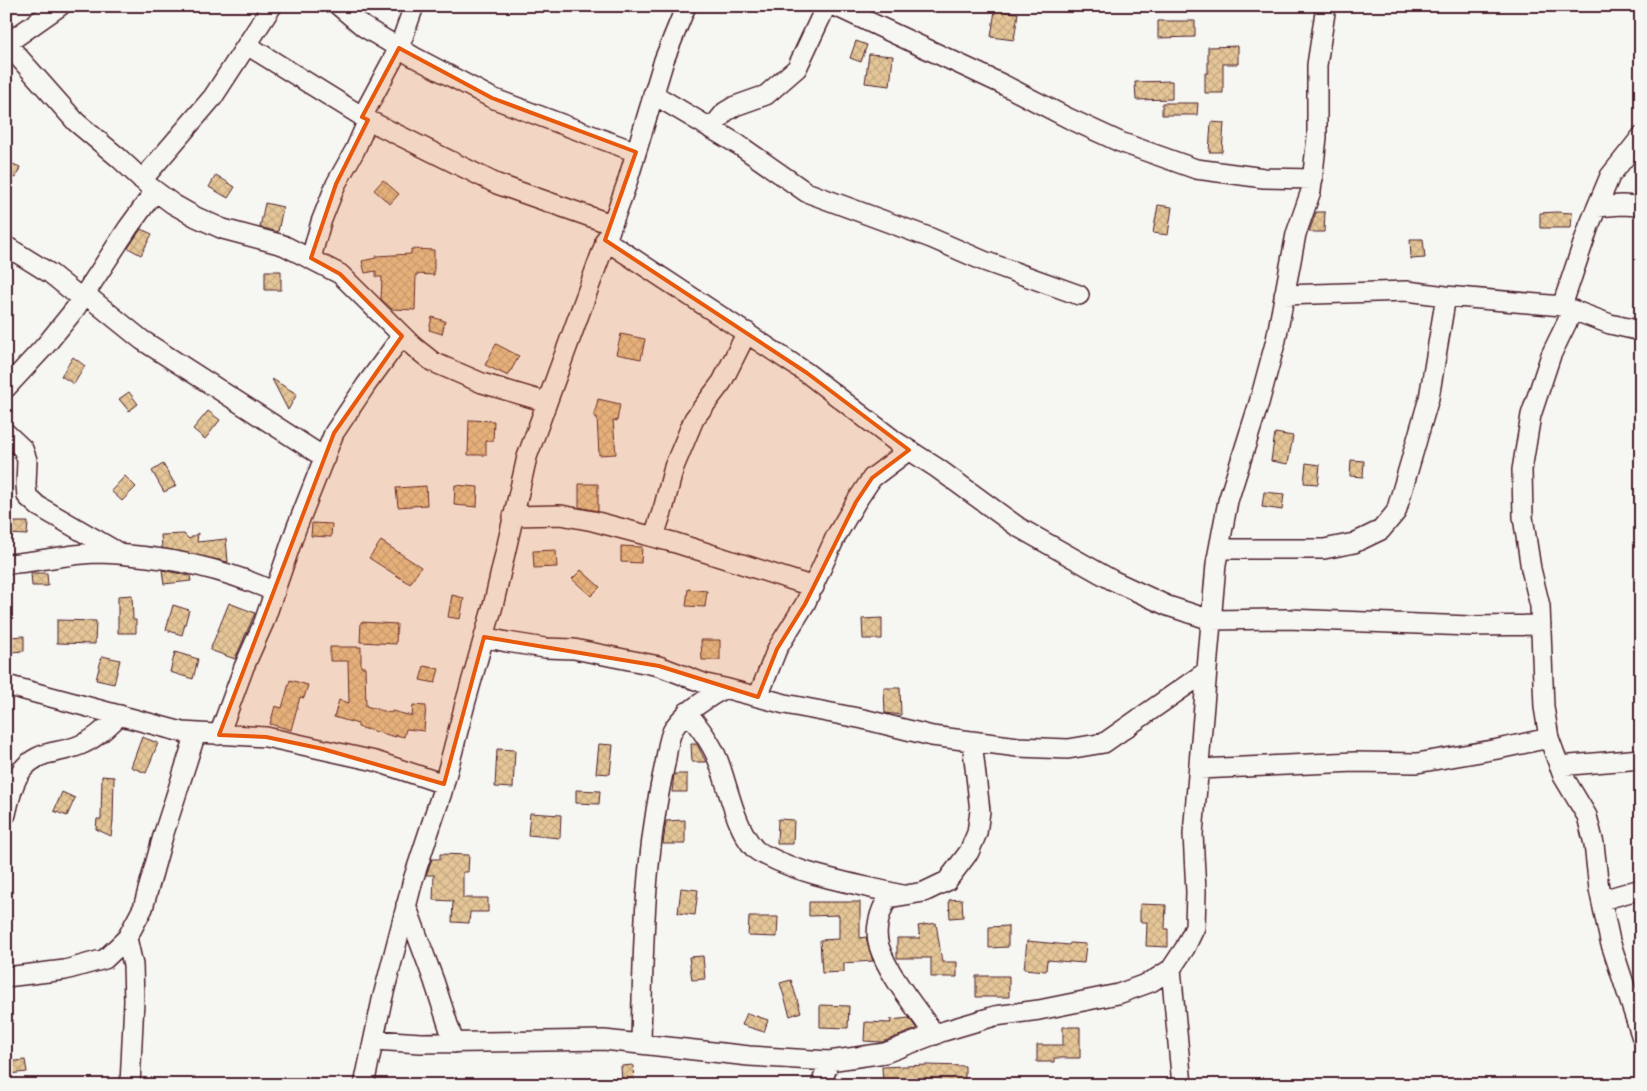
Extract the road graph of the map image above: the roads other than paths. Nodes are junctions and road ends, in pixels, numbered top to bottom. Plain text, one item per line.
1 (60, 6) edge
2 (272, 6) edge
3 (339, 6) edge
4 (414, 6) edge
5 (686, 6) edge
6 (826, 6) edge
7 (835, 6) edge
8 (1326, 6) edge
9 (7, 44) edge
10 (247, 45) junction
11 (399, 48) junction
12 (653, 94) junction
13 (365, 118) junction
14 (711, 130) junction
15 (1641, 138) edge
16 (636, 152) junction
17 (1312, 179) junction
18 (148, 185) junction
19 (1641, 206) edge
20 (1597, 207) junction
21 (608, 232) junction
22 (6, 246) edge
23 (311, 258) junction
24 (1079, 295) dead end
25 (1284, 295) junction
26 (84, 296) junction
27 (1446, 296) junction
28 (1567, 308) junction
29 (1641, 331) edge
30 (747, 332) junction
31 (402, 336) junction
32 (14, 368) edge
33 (6, 388) edge
34 (546, 402) junction
35 (6, 433) edge
36 (909, 450) junction
37 (325, 458) junction
38 (513, 516) junction
39 (654, 536) junction
40 (1219, 549) junction
41 (122, 555) junction
42 (6, 564) edge
43 (814, 588) junction
44 (276, 592) junction
45 (1211, 620) junction
46 (1541, 625) junction
47 (484, 637) junction
48 (1207, 672) junction
49 (6, 684) edge
50 (724, 688) junction
51 (758, 697) junction
52 (687, 712) junction
53 (120, 715) junction
54 (196, 733) junction
55 (220, 735) junction
56 (1549, 738) junction
57 (972, 741) junction
58 (1641, 759) edge
59 (1559, 766) junction
60 (1199, 769) junction
61 (444, 784) junction
62 (6, 814) edge
63 (1641, 889) edge
64 (902, 895) junction
65 (1602, 900) junction
66 (406, 904) junction
67 (127, 938) junction
68 (1171, 969) junction
69 (6, 977) edge
70 (1640, 1028) edge
71 (935, 1035) junction
72 (374, 1040) junction
73 (454, 1043) junction
74 (641, 1044) junction
75 (829, 1061) junction
76 (130, 1085) edge
77 (364, 1085) edge
78 (821, 1085) edge
79 (1182, 1085) edge

1 - 9 street
2 - 10 street
3 - 11 street
4 - 11 street
5 - 12 street
6 - 14 street
7 - 17 street
8 - 17 street
9 - 18 street
10 - 13 street
10 - 18 street
11 - 13 street
11 - 16 street
12 - 14 street
12 - 16 street
13 - 21 street
13 - 23 street
14 - 24 street
15 - 20 street
16 - 21 street
17 - 25 street
18 - 23 street
18 - 26 street
19 - 20 street
20 - 28 street
21 - 30 street
21 - 34 street
22 - 26 street
23 - 31 street
25 - 27 street
25 - 40 street
26 - 32 street
26 - 37 street
27 - 28 street
27 - 40 street
28 - 29 street
28 - 46 street
30 - 36 street
30 - 39 street
31 - 34 street
31 - 37 street
32 - 33 street
34 - 38 street
35 - 41 street
36 - 43 street
36 - 45 street
37 - 44 street
38 - 39 street
38 - 47 street
39 - 43 street
40 - 45 street
41 - 42 street
41 - 44 street
43 - 51 street
44 - 55 street
45 - 46 street
45 - 48 street
46 - 56 street
47 - 50 street
47 - 61 street
48 - 57 street
48 - 60 street
49 - 53 street
50 - 51 street
50 - 52 street
51 - 57 street
52 - 64 street
52 - 74 street
53 - 54 street
53 - 62 street
54 - 55 street
54 - 67 street
55 - 61 street
56 - 59 street
56 - 60 street
57 - 64 street
58 - 59 street
59 - 65 street
60 - 68 street
61 - 66 street
63 - 65 street
64 - 71 street
65 - 70 street
66 - 72 street
66 - 73 street
67 - 69 street
67 - 76 street
68 - 71 street
68 - 79 street
71 - 75 street
72 - 73 street
72 - 77 street
73 - 74 street
74 - 75 street
75 - 78 street

